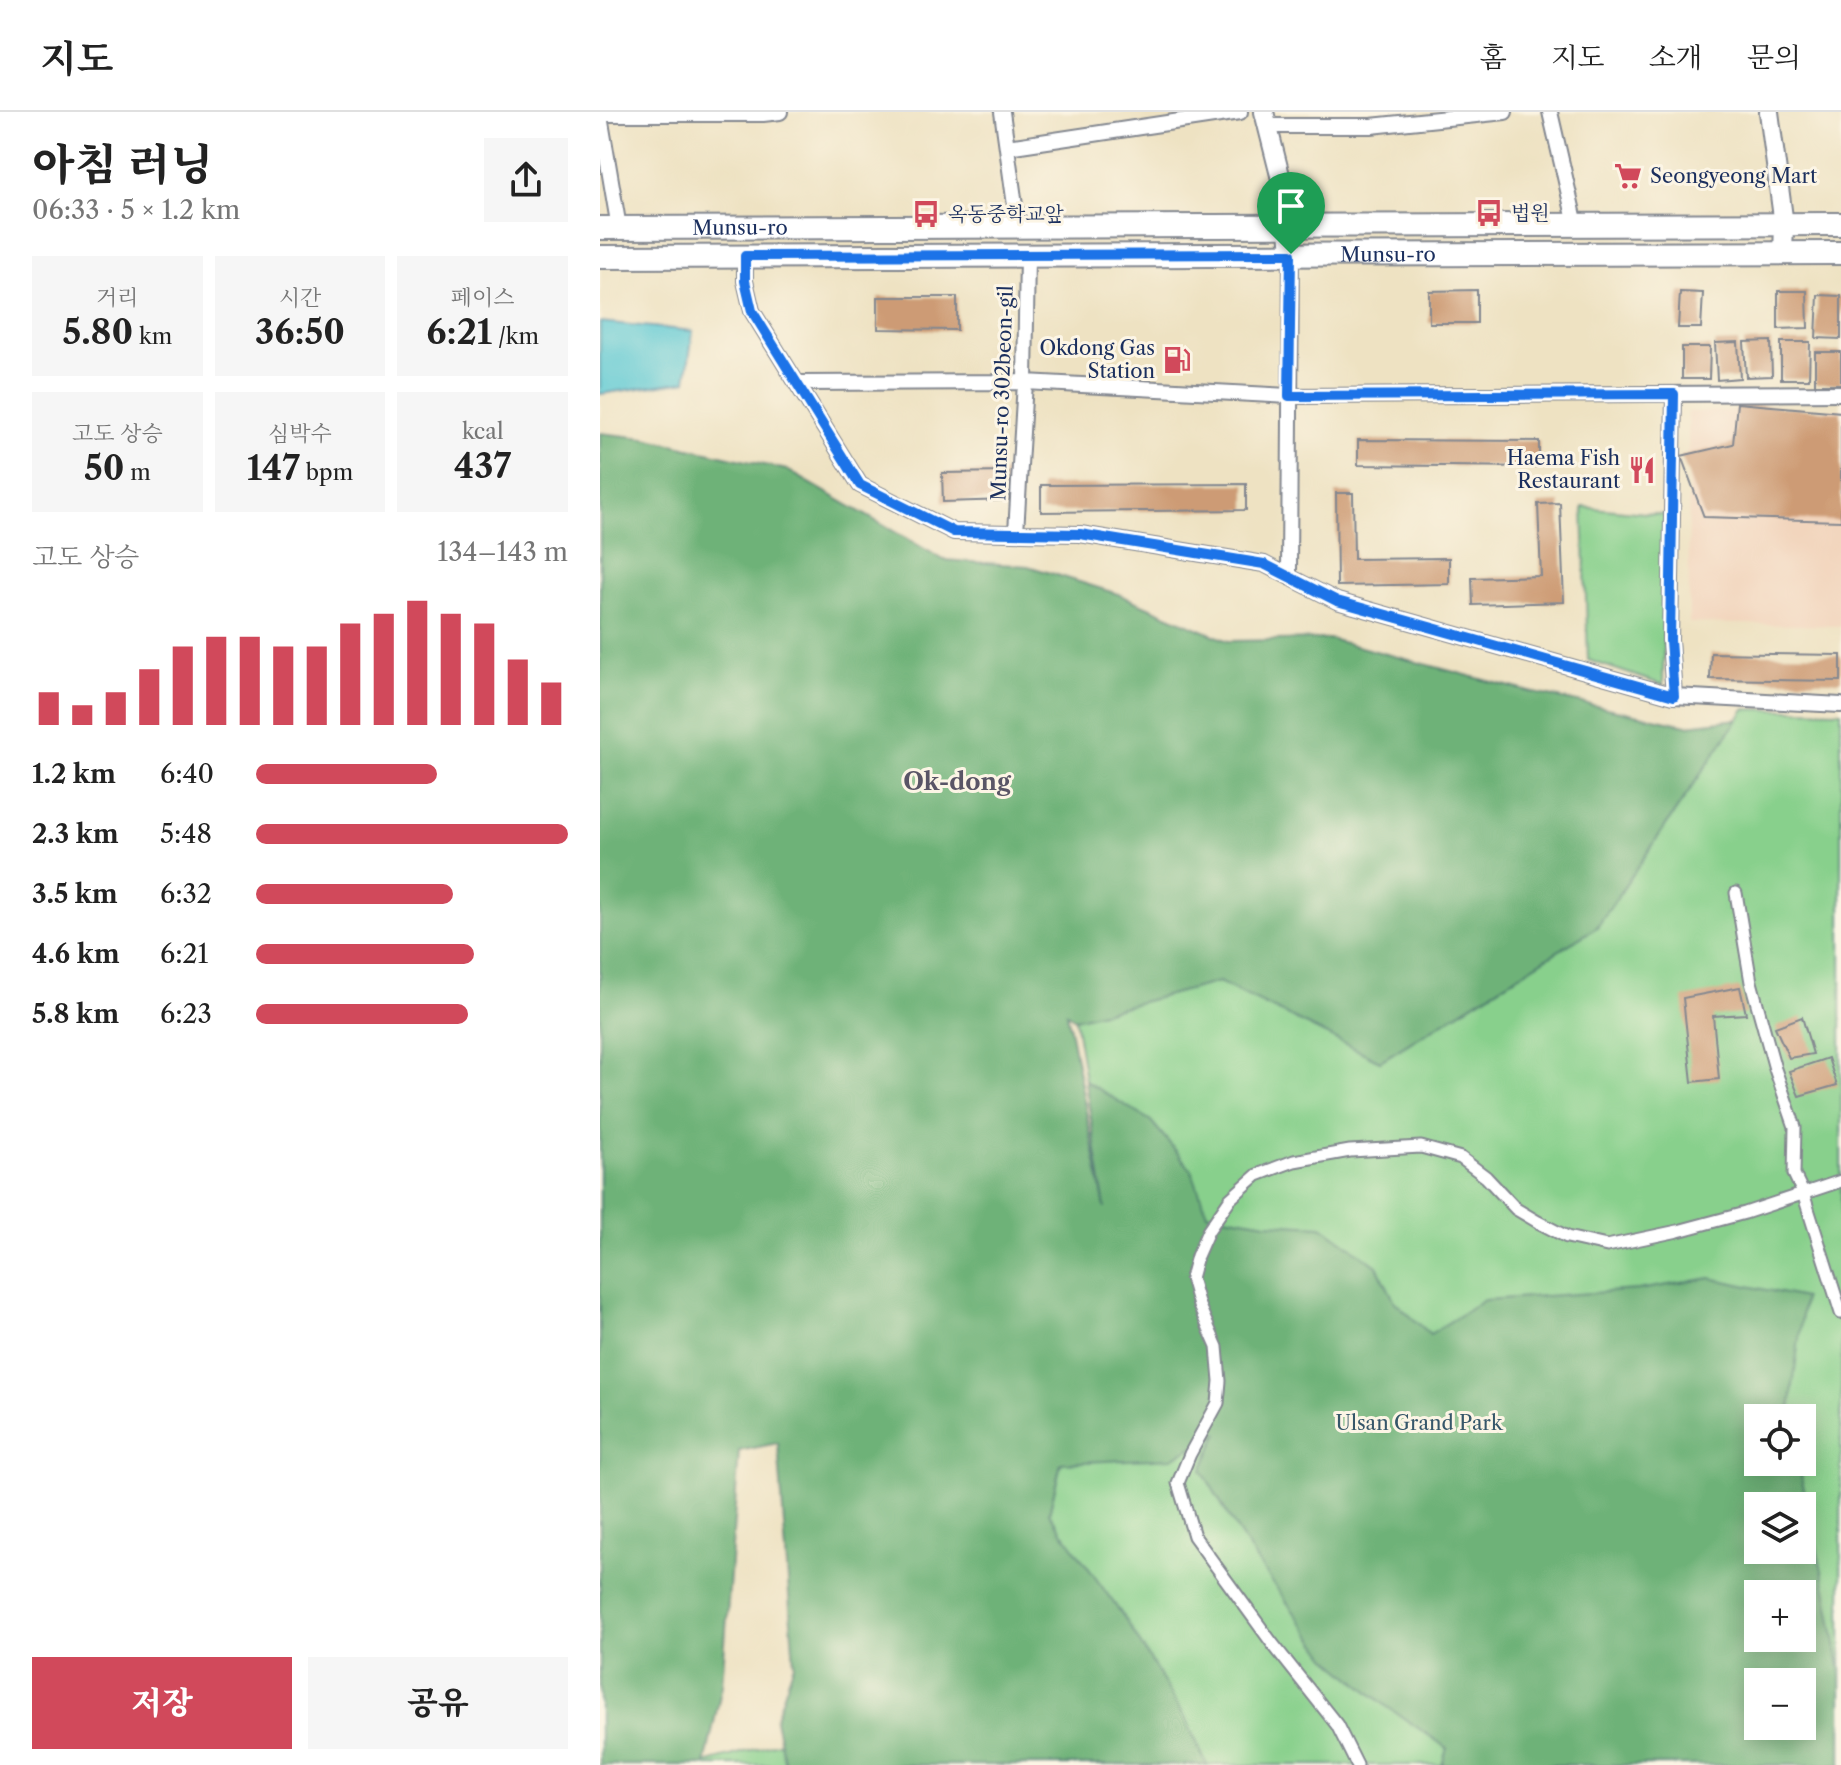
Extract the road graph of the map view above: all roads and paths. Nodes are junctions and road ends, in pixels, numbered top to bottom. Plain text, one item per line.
1 (780, 112) edge
2 (1002, 112) edge
3 (1240, 112) edge
4 (1505, 112) edge
5 (1550, 112) edge
6 (1769, 112) edge
7 (644, 113) edge
8 (600, 115) edge
9 (1455, 115) edge
10 (1266, 119) edge
11 (1369, 119) edge
12 (1007, 147) junction
13 (1841, 224) edge
14 (1576, 225) junction
15 (1784, 225) junction
16 (1018, 227) junction
17 (1290, 227) junction
18 (609, 228) edge
19 (1783, 253) junction
20 (1841, 253) edge
21 (1291, 254) junction
22 (1027, 255) junction
23 (745, 256) junction
24 (600, 257) edge
25 (1025, 382) junction
26 (796, 383) junction
27 (1841, 393) edge
28 (1674, 394) junction
29 (1289, 396) junction
30 (1016, 532) junction
31 (1289, 575) junction
32 (1674, 696) junction
33 (1841, 705) edge
34 (1736, 893) dead end
35 (1841, 1181) edge
36 (1803, 1193) junction
37 (1841, 1313) edge
38 (1357, 1765) edge

1 - 7 street
2 - 12 street
3 - 12 street
4 - 9 street
5 - 14 street
6 - 15 street
7 - 8 street
8 - 18 street
9 - 11 street
10 - 11 street
10 - 17 street
12 - 16 street
13 - 15 main road, Munsu-ro
14 - 15 main road, Munsu-ro
14 - 17 main road, Munsu-ro
15 - 19 street
16 - 17 main road, Munsu-ro
16 - 18 main road, Munsu-ro
17 - 21 street
19 - 20 main road, Munsu-ro
19 - 21 main road, Munsu-ro
21 - 22 main road, Munsu-ro
21 - 29 street
22 - 23 main road, Munsu-ro
22 - 25 street, Munsu-ro 302beon-gil
23 - 24 main road, Munsu-ro
23 - 26 street
25 - 26 street
25 - 29 street
25 - 30 street, Munsu-ro 302beon-gil
26 - 30 street
27 - 28 street
28 - 29 street
28 - 32 street
29 - 31 street
30 - 31 street
31 - 32 street
32 - 33 street
34 - 36 street
35 - 36 street
36 - 37 street
36 - 38 street

